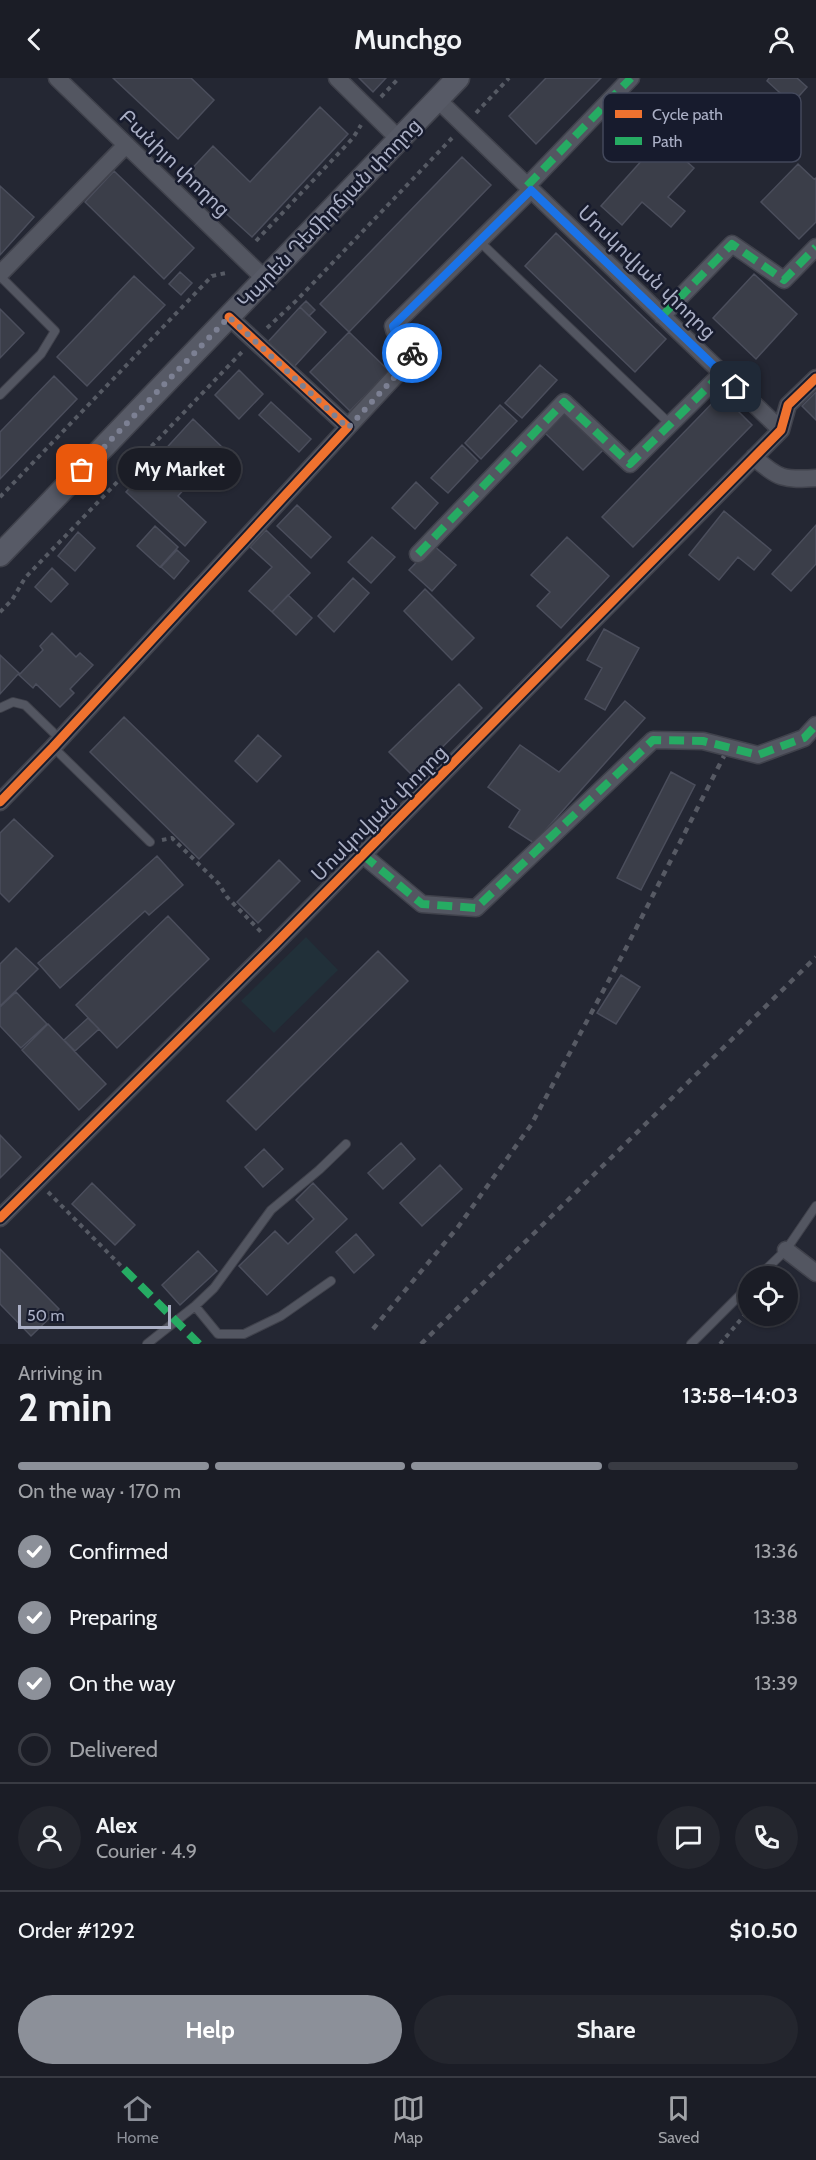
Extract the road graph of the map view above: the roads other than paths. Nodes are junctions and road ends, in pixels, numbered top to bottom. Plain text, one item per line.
1 (57, 78) edge
2 (337, 78) edge
3 (458, 78) edge
4 (631, 78) edge
5 (617, 93) edge
6 (437, 99) junction
7 (603, 108) edge
8 (399, 139) junction
9 (126, 145) junction
10 (529, 188) junction
11 (479, 241) junction
12 (816, 247) edge
13 (0, 275) edge
14 (265, 279) junction
15 (662, 316) junction
16 (229, 317) junction
17 (722, 373) junction
18 (816, 378) edge
19 (0, 395) edge
20 (670, 424) junction
21 (348, 428) junction
22 (780, 430) junction
23 (754, 457) junction
24 (816, 478) edge
25 (418, 554) dead end
26 (0, 555) edge
27 (0, 708) edge
28 (816, 725) edge
29 (57, 743) junction
30 (0, 802) edge
31 (150, 842) road end
32 (363, 855) junction
33 (346, 1144) dead end
34 (816, 1206) edge
35 (0, 1218) edge
36 (786, 1250) junction
37 (769, 1266) edge
38 (816, 1273) edge
39 (331, 1281) dead end
40 (738, 1297) edge
41 (195, 1306) junction
42 (147, 1344) edge
43 (691, 1344) edge

1 - 9 street, Բանիյո փողոց
2 - 8 street
3 - 6 street, Կարեն Դեմիրճյան փողոց
4 - 5 street
6 - 8 street, Կարեն Դեմիրճյան փողոց
6 - 10 street, Մոսկովյան փողոց
7 - 10 street
8 - 14 street, Կարեն Դեմիրճյան փողոց
9 - 13 street
9 - 14 street, Բանիյո փողոց
10 - 11 street
10 - 15 street, Մոսկովյան փողոց
11 - 20 lane
11 - 21 street
12 - 15 street
13 - 19 lane
14 - 16 street, Կարեն Դեմիրճյան փողոց
15 - 17 street, Մոսկովյան փողոց
16 - 21 street
16 - 26 street, Կարեն Դեմիրճյան փողոց
17 - 20 street
17 - 22 street, Մոսկովյան փողոց
18 - 22 street
20 - 25 street
21 - 29 street
22 - 23 street, Մոսկովյան փողոց
23 - 24 street
23 - 32 street, Մոսկովյան փողոց
27 - 29 lane
28 - 32 street
29 - 30 street
29 - 31 lane
32 - 35 street, Մոսկովյան փողոց
33 - 41 lane
34 - 36 lane
36 - 37 lane
36 - 38 street
39 - 41 lane
40 - 43 lane
41 - 42 lane

